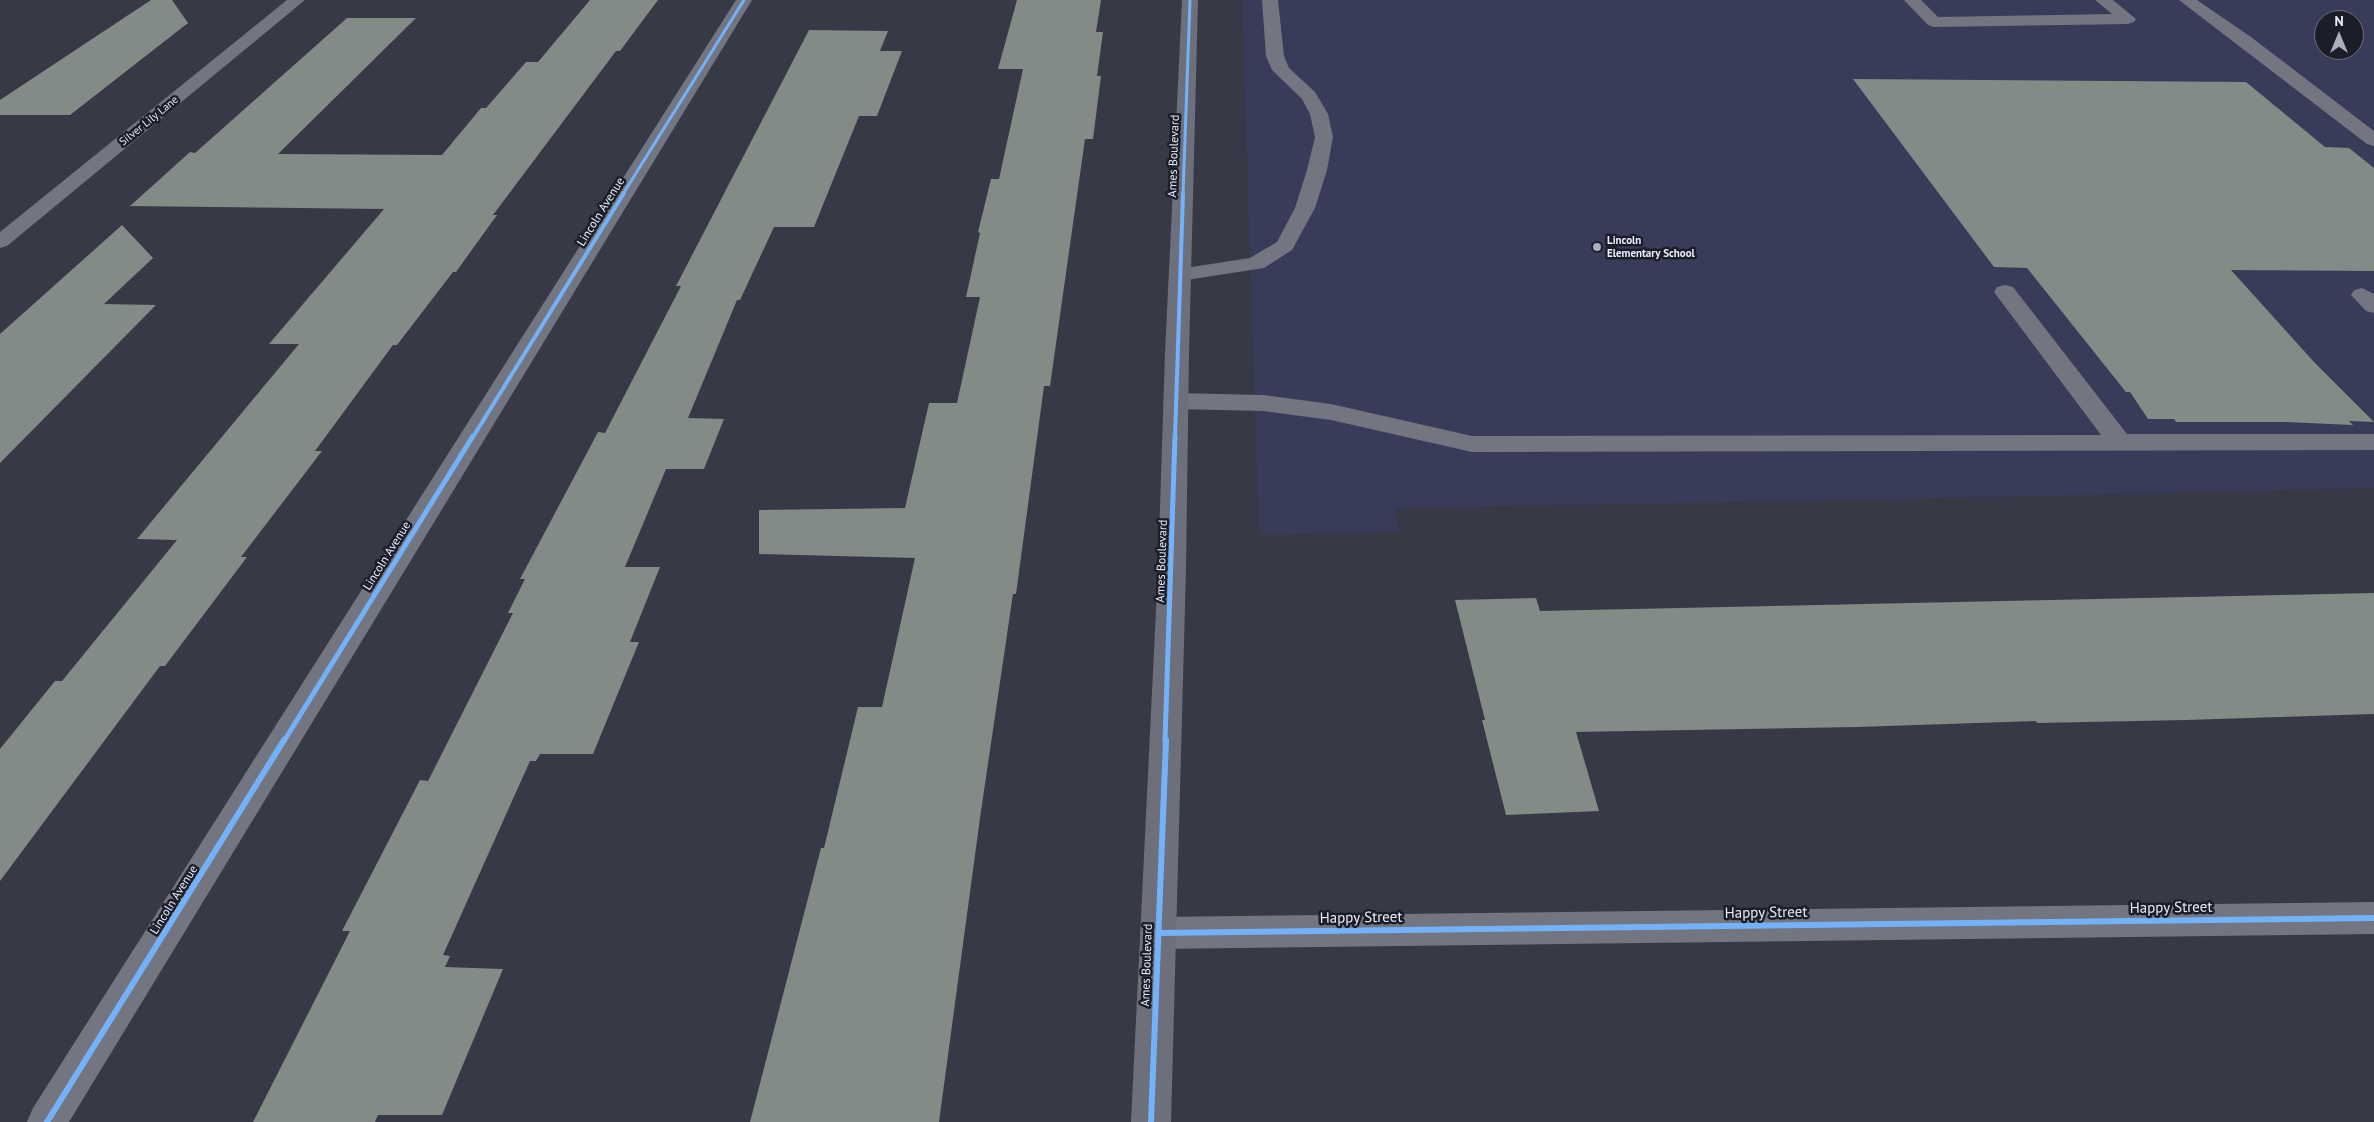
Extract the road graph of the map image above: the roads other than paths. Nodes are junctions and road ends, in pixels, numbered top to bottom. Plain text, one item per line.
1 (297, 0) edge
2 (744, 0) edge
3 (1190, 0) edge
4 (1270, 0) edge
5 (1912, 0) edge
6 (2103, 0) edge
7 (2187, 0) edge
8 (2374, 140) edge
9 (0, 242) edge
10 (1180, 275) junction
11 (2005, 292) dead end
12 (1175, 401) junction
13 (2120, 442) junction
14 (2374, 442) edge
15 (2374, 918) edge
16 (1158, 933) junction
17 (47, 1122) edge
18 (1151, 1122) edge

1 - 9 street, Silver Lily Lane
2 - 17 street, Lincoln Avenue
3 - 10 street, Ames Boulevard
4 - 10 street
5 - 6 street
7 - 8 street
10 - 12 street, Ames Boulevard
11 - 13 street
12 - 13 street
12 - 16 street, Ames Boulevard
13 - 14 street
15 - 16 street, Happy Street
16 - 18 street, Ames Boulevard

